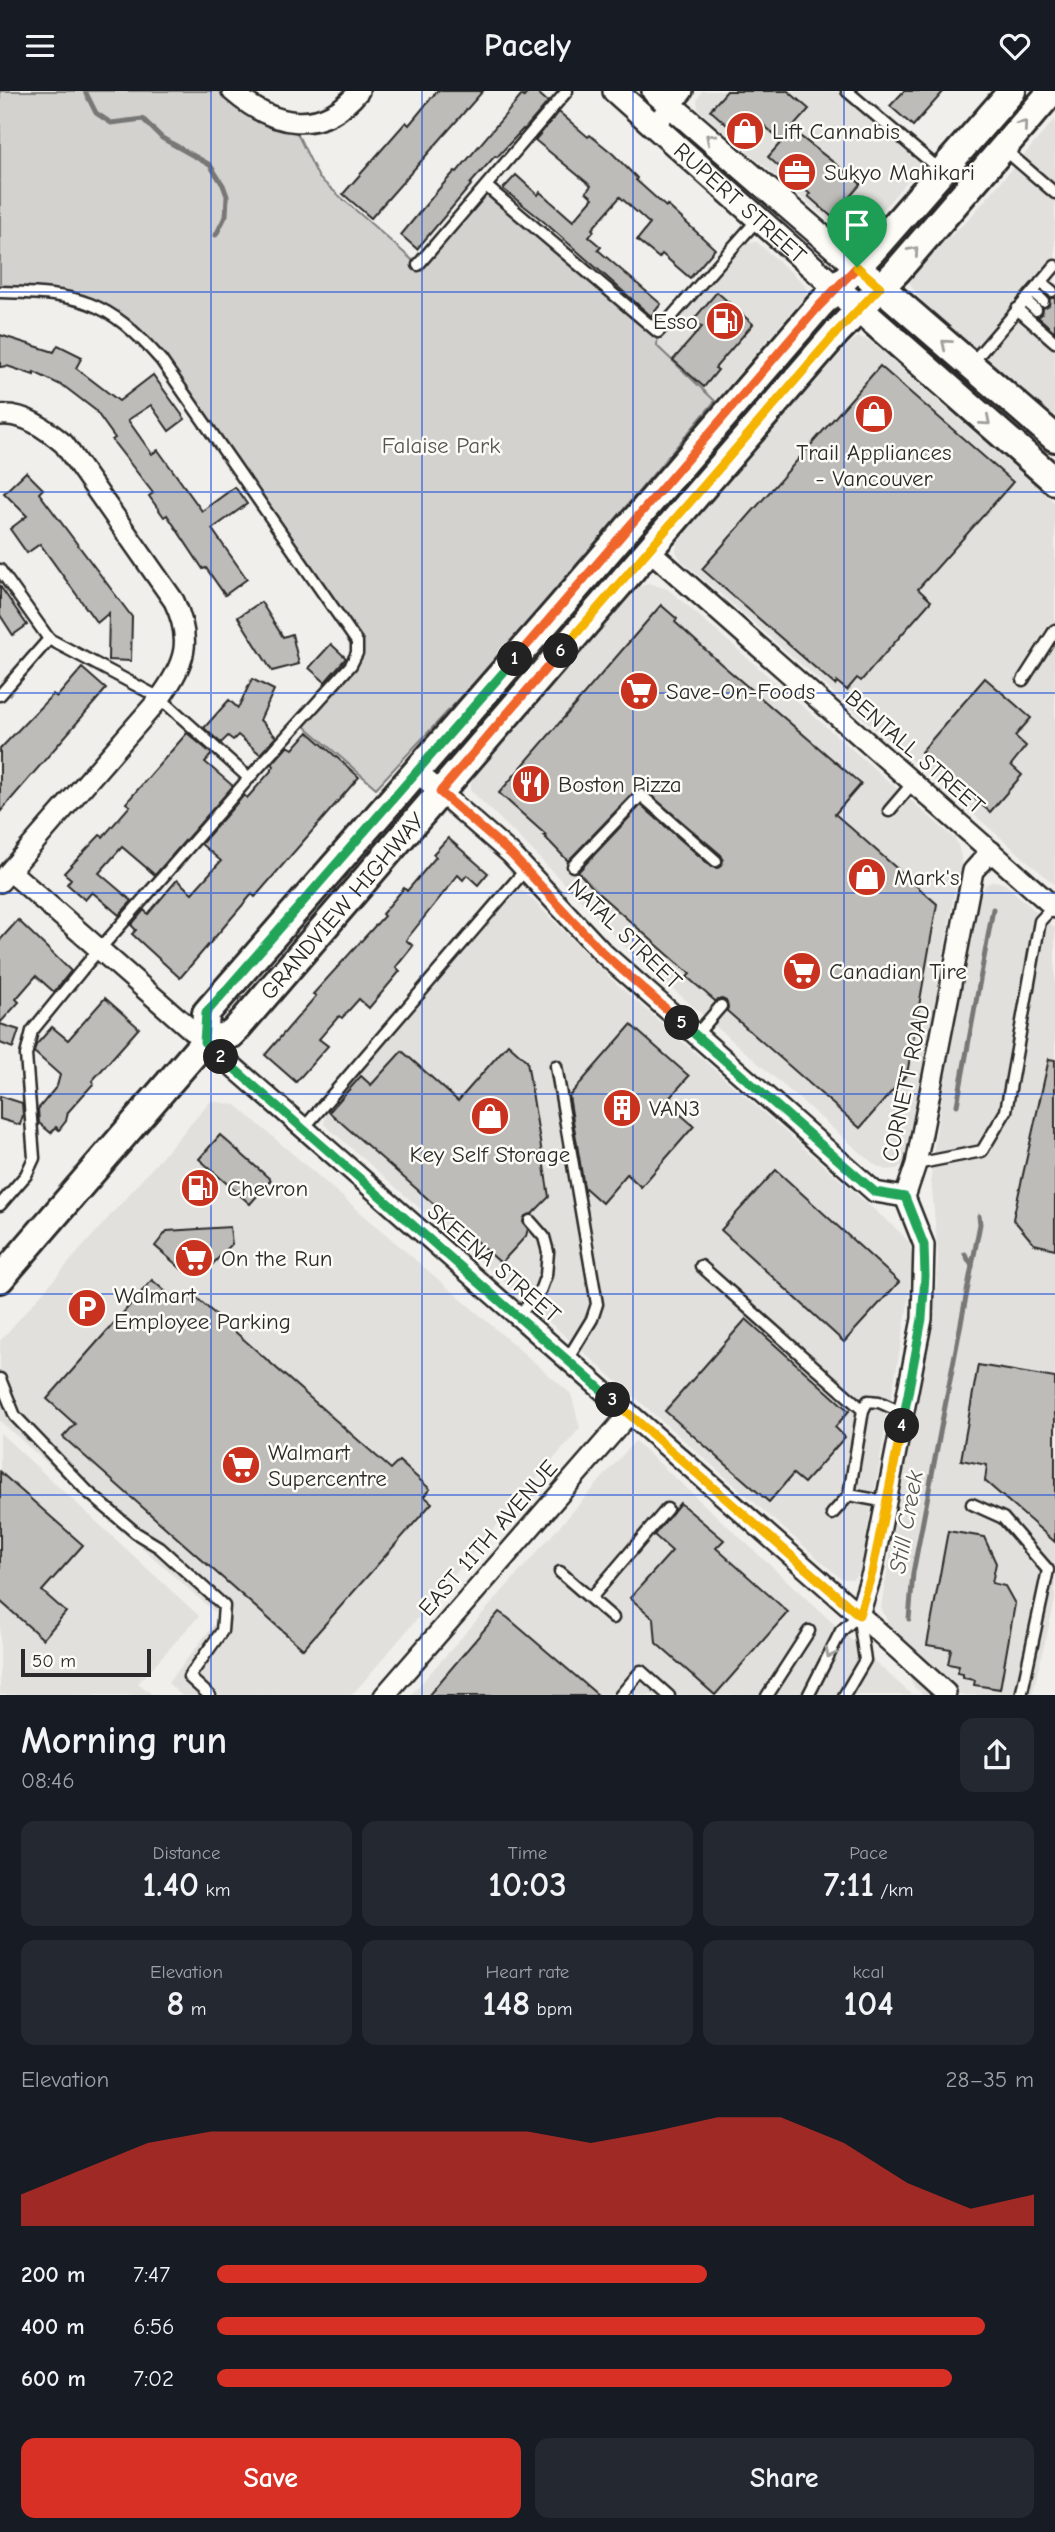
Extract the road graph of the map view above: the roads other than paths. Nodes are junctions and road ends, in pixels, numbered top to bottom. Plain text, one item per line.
1 (232, 91) edge
2 (359, 91) edge
3 (566, 91) edge
4 (615, 91) edge
5 (847, 91) edge
6 (1012, 91) edge
7 (1052, 91) edge
8 (670, 96) edge
9 (653, 127) junction
10 (1003, 149) junction
11 (941, 172) junction
12 (486, 185) junction
13 (1055, 193) edge
14 (758, 219) junction
15 (418, 265) dead end
16 (1055, 266) edge
17 (857, 267) junction
18 (1041, 282) junction
19 (880, 287) junction
20 (836, 288) junction
21 (1052, 291) dead end
22 (0, 292) edge
23 (1029, 296) junction
24 (1040, 305) dead end
25 (859, 309) junction
26 (1017, 309) junction
27 (1055, 342) edge
28 (970, 364) junction
29 (0, 415) edge
30 (1055, 438) edge
31 (1055, 481) edge
32 (648, 549) junction
33 (0, 570) edge
34 (1055, 630) edge
35 (49, 639) junction
36 (1023, 680) dead end
37 (0, 695) edge
38 (160, 698) junction
39 (416, 772) junction
40 (248, 778) junction
41 (913, 783) junction
42 (440, 792) junction
43 (889, 811) dead end
44 (991, 851) junction
45 (716, 861) dead end
46 (573, 866) dead end
47 (526, 869) junction
48 (5, 877) edge
49 (1054, 907) edge
50 (99, 950) junction
51 (721, 1006) dead end
52 (696, 1035) junction
53 (204, 1042) junction
54 (556, 1066) dead end
55 (303, 1129) junction
56 (916, 1164) junction
57 (905, 1197) junction
58 (0, 1205) edge
59 (530, 1221) dead end
60 (701, 1266) dead end
61 (0, 1279) edge
62 (518, 1316) junction
63 (567, 1360) junction
64 (0, 1379) edge
65 (863, 1411) junction
66 (904, 1413) junction
67 (628, 1414) junction
68 (849, 1495) junction
69 (887, 1502) junction
70 (972, 1504) dead end
71 (667, 1509) dead end
72 (832, 1514) dead end
73 (561, 1572) dead end
74 (591, 1598) junction
75 (859, 1615) junction
76 (613, 1618) dead end
77 (809, 1631) dead end
78 (951, 1694) edge
79 (209, 1695) edge
80 (385, 1695) edge
81 (621, 1695) edge
82 (668, 1695) edge
83 (768, 1695) edge
84 (809, 1695) edge
85 (846, 1695) edge
86 (1021, 1695) edge

1 - 2 street
3 - 12 lane
4 - 9 street, RUPERT STREET
5 - 11 lane
6 - 11 main road, GRANDVIEW HIGHWAY
10 -> 7 main road, GRANDVIEW HIGHWAY
8 - 9 street
17 -> 8 street, RUPERT STREET
9 - 14 street, RUPERT STREET
10 - 13 lane
19 -> 10 main road, GRANDVIEW HIGHWAY
11 - 17 main road, GRANDVIEW HIGHWAY
12 - 14 lane
12 - 15 lane
14 - 20 street, RUPERT STREET
16 - 18 lane
17 - 19 main road, RUPERT STREET
17 - 20 main road, GRANDVIEW HIGHWAY
18 - 21 lane
18 - 23 lane
19 - 25 main road, GRANDVIEW HIGHWAY
28 -> 19 main road, RUPERT STREET
20 - 25 main road, RUPERT STREET
20 - 39 main road, GRANDVIEW HIGHWAY
22 - 40 lane
23 - 24 lane
23 - 26 lane
25 -> 31 main road, RUPERT STREET
25 - 32 main road, GRANDVIEW HIGHWAY
26 - 27 lane
26 - 28 lane
28 - 30 main road, RUPERT STREET
29 - 38 street
32 - 41 street, BENTALL STREET
32 - 42 main road, GRANDVIEW HIGHWAY
33 - 35 lane
34 - 36 lane
35 - 37 lane
35 - 38 lane
38 - 40 lane
38 - 48 street
39 - 42 street, NATAL STREET
39 - 53 main road, GRANDVIEW HIGHWAY
40 - 50 lane
41 - 43 lane
41 - 44 street, BENTALL STREET
42 - 47 street, NATAL STREET
42 - 53 main road, GRANDVIEW HIGHWAY
44 - 49 street, BENTALL STREET
44 - 56 street, CORNETT ROAD
45 - 46 lane
47 - 52 street, NATAL STREET
47 - 55 lane
48 - 50 street, SKEENA STREET
49 - 56 lane
50 - 53 street, SKEENA STREET
50 - 58 lane
51 - 52 lane
52 - 57 street, NATAL STREET
53 - 55 street, SKEENA STREET
53 - 61 main road, GRANDVIEW HIGHWAY
54 - 63 lane
55 - 62 street, SKEENA STREET
56 - 57 street, CORNETT ROAD
57 - 66 street, CORNETT ROAD
59 - 62 lane
60 - 65 lane
62 - 63 street, SKEENA STREET
63 - 67 street, SKEENA STREET
64 - 79 lane
65 - 66 lane
65 - 68 lane
66 - 69 street, CORNETT ROAD
67 - 75 street, SKEENA STREET
67 - 80 street, EAST 11TH AVENUE
68 - 69 lane
68 - 72 lane
69 - 75 street, CORNETT ROAD
70 - 86 lane
71 - 74 lane
73 - 74 lane
74 - 76 lane
75 - 78 street, SKEENA STREET
75 -> 84 lane
75 - 85 lane
77 - 83 lane
81 - 82 lane

